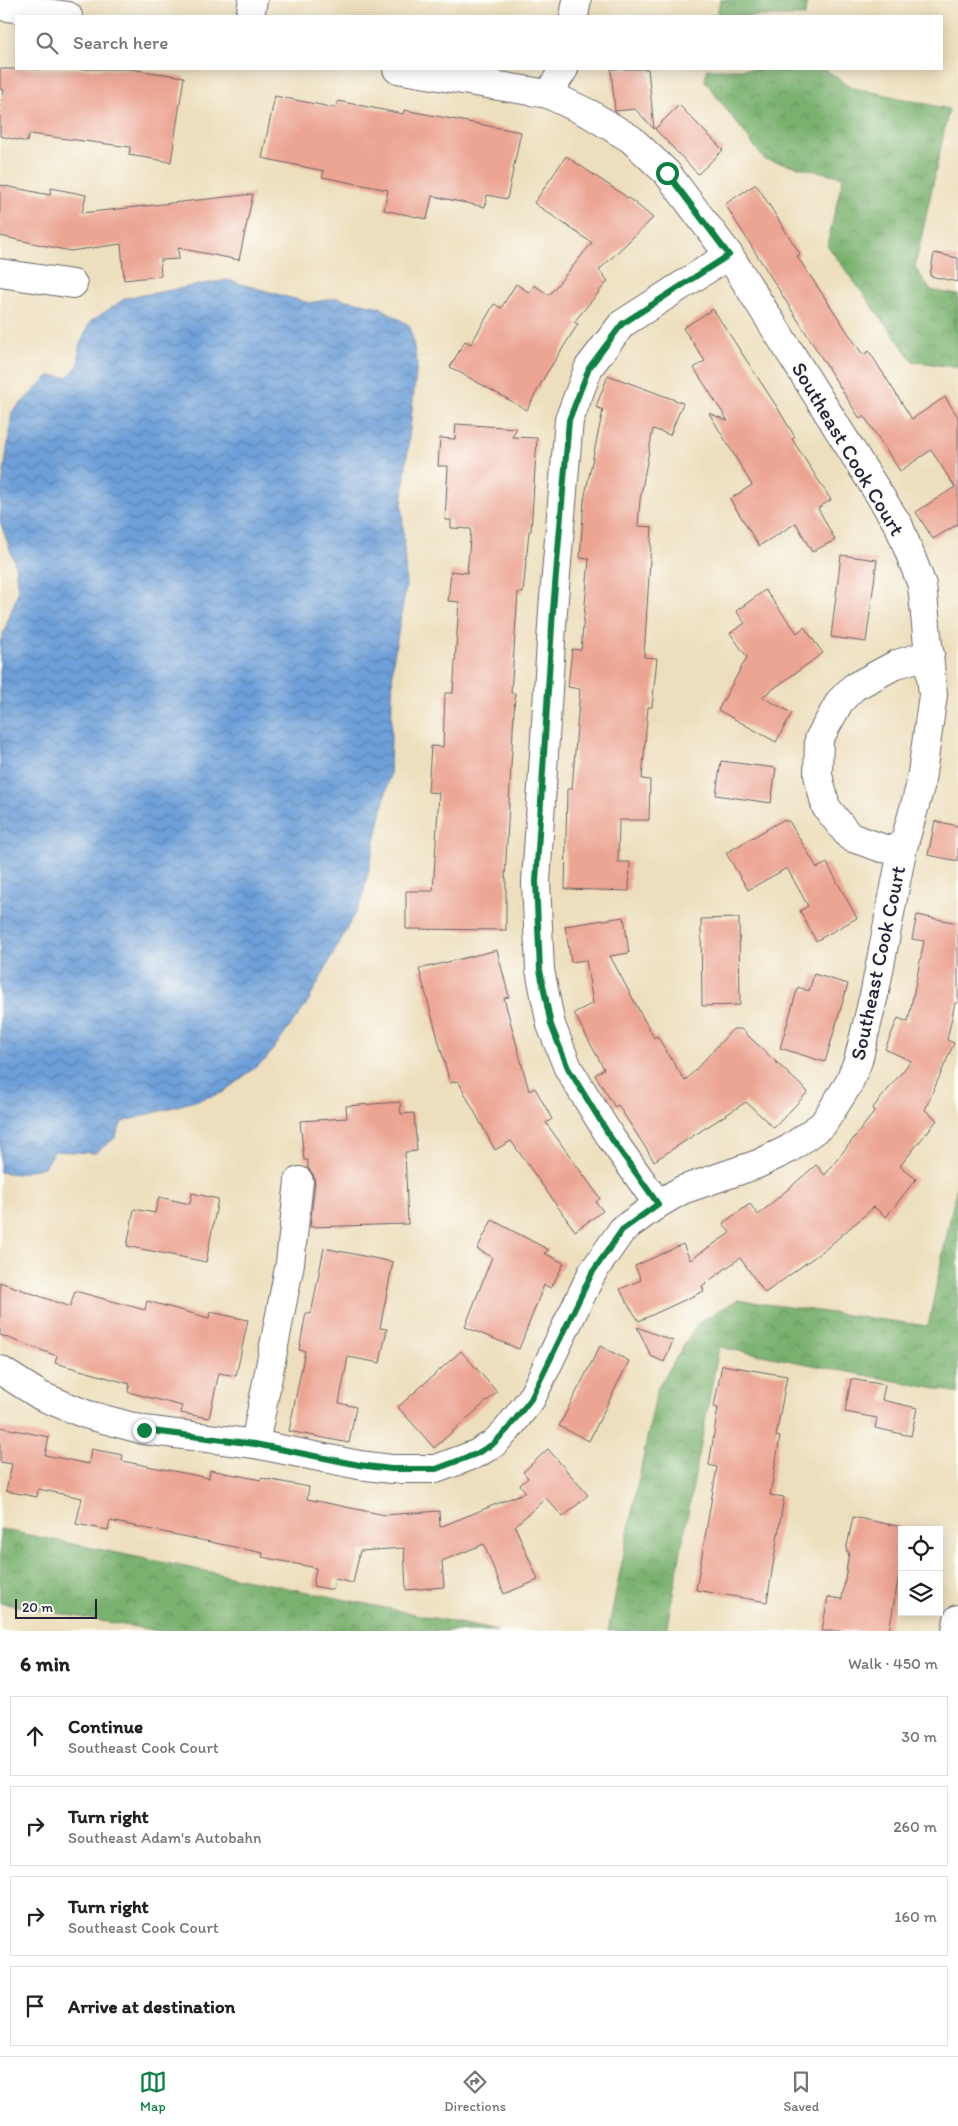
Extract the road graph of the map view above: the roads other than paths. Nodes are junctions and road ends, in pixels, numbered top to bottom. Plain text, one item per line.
1 (253, 0) edge
2 (577, 0) edge
3 (0, 6) edge
4 (61, 15) edge
5 (250, 15) edge
6 (574, 15) edge
7 (403, 70) edge
8 (563, 70) edge
9 (548, 94) junction
10 (729, 255) junction
11 (0, 273) edge
12 (73, 284) dead end
13 (930, 654) junction
14 (902, 851) junction
15 (299, 1181) dead end
16 (658, 1204) junction
17 (0, 1370) edge
18 (255, 1444) junction
19 (958, 1619) edge
20 (956, 1631) edge

1 - 5 street
2 - 6 street
3 - 4 street
7 - 9 street, Southeast Cook Court
8 - 9 street
9 - 10 street, Southeast Cook Court
10 - 13 street, Southeast Cook Court
10 - 16 street
11 - 12 street
13 - 14 street, Southeast Cook Court
13 - 14 street
14 - 16 street, Southeast Cook Court
15 - 18 street
16 - 18 street, Southeast Cook Court
17 - 18 street, Southeast Cook Court
19 - 20 street

